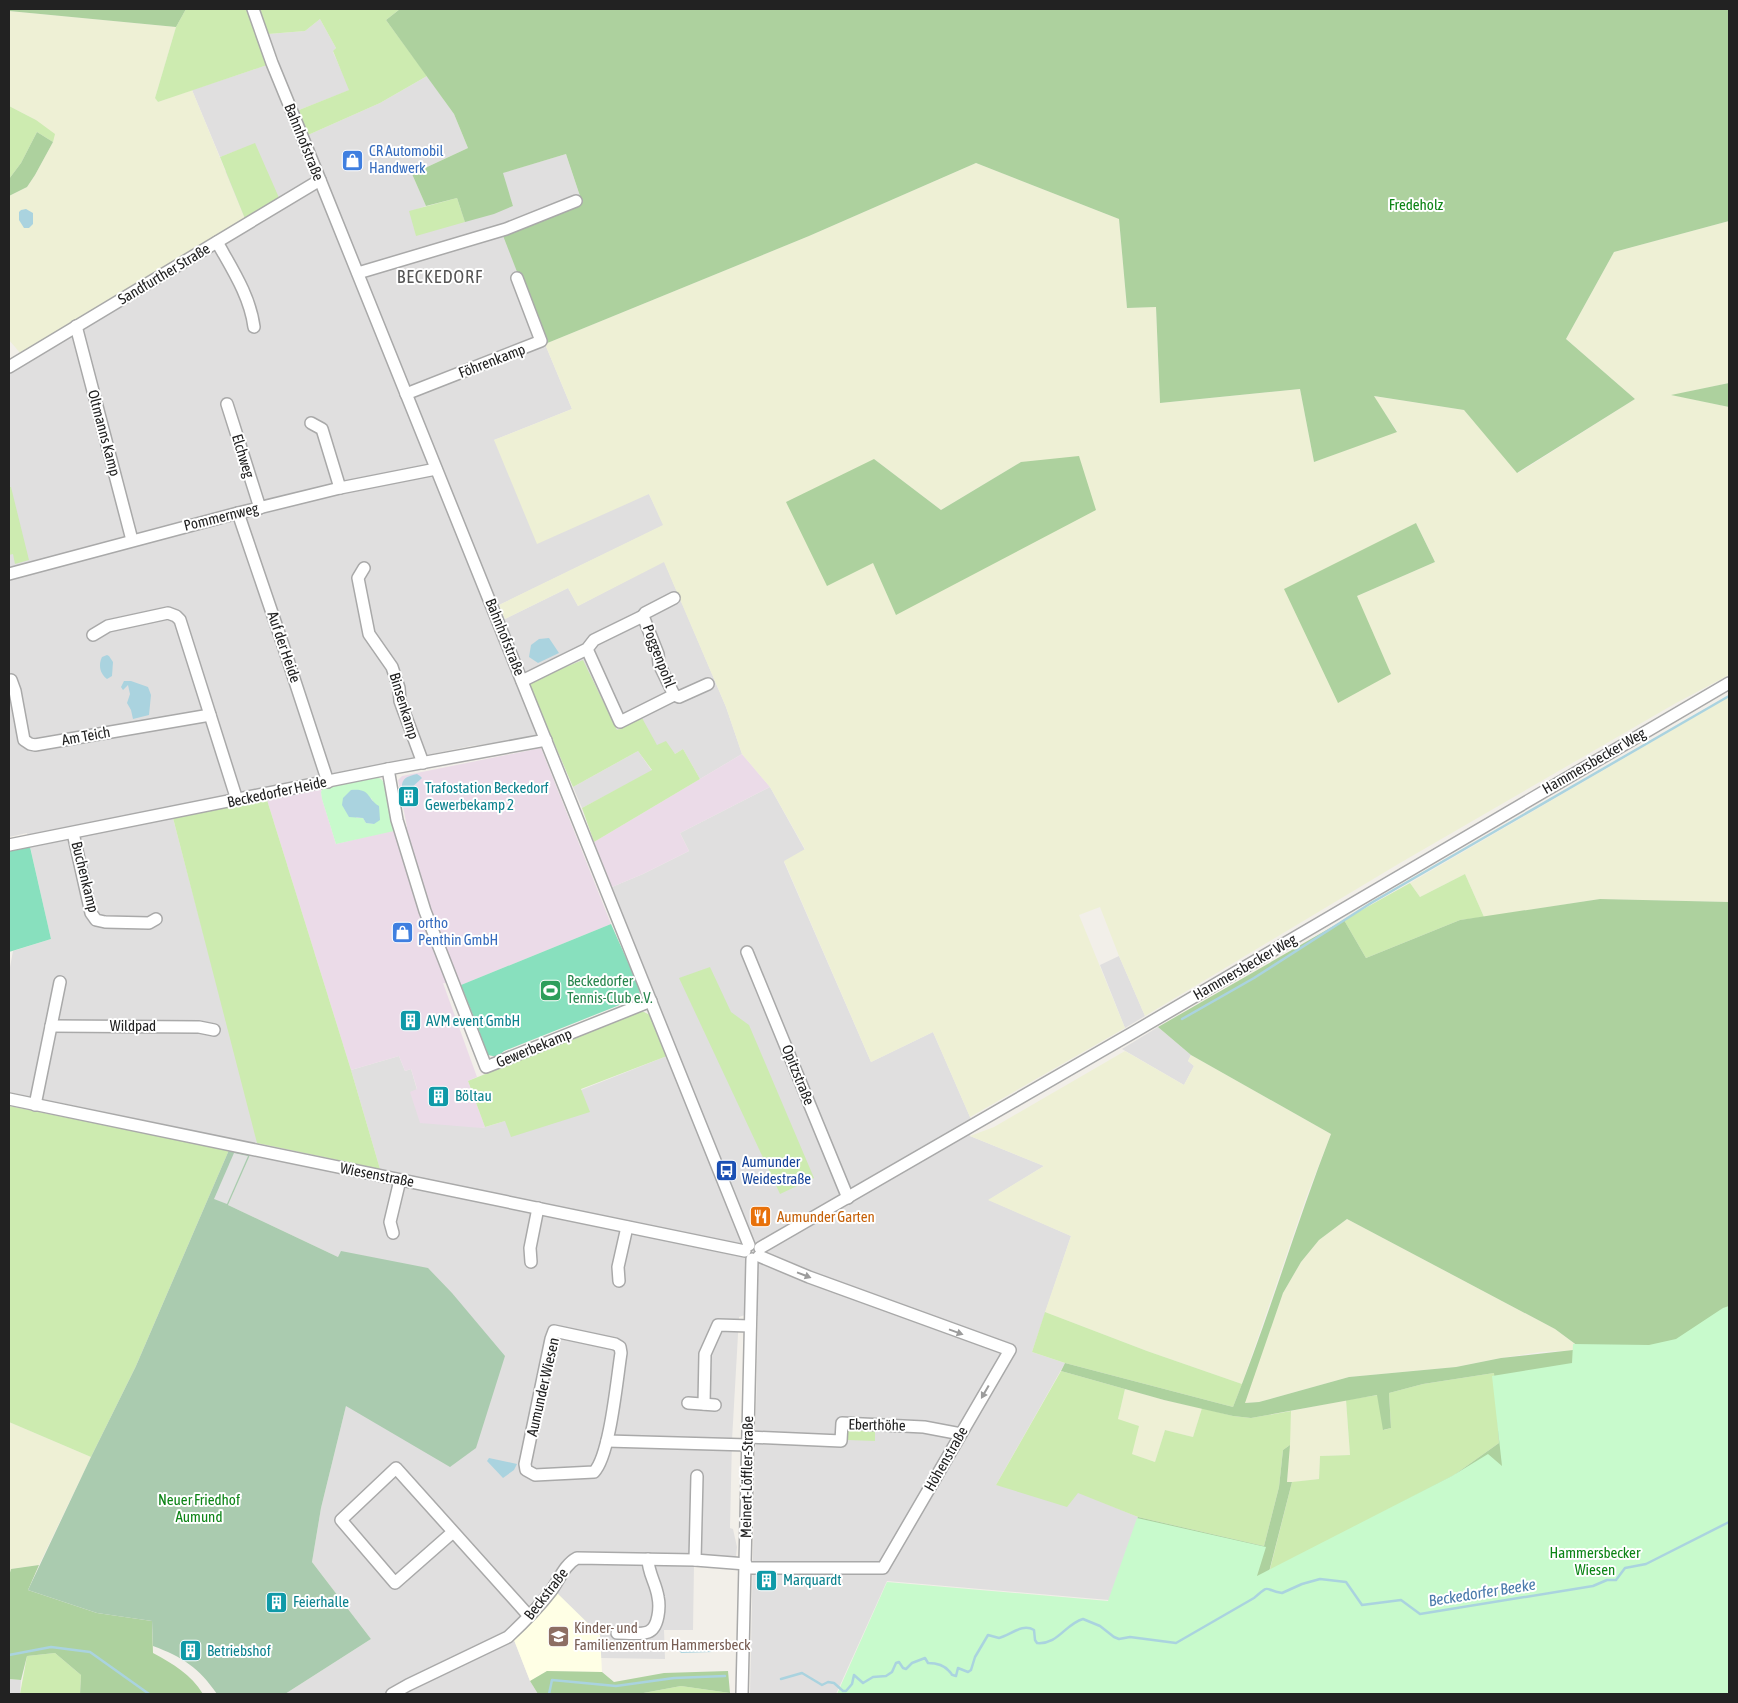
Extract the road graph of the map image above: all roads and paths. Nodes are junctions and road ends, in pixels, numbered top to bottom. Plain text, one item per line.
1 (253, 9) edge
2 (320, 180) junction
3 (576, 202) dead end
4 (217, 242) junction
5 (358, 273) junction
6 (517, 278) dead end
7 (76, 326) junction
8 (254, 327) dead end
9 (9, 367) edge
10 (406, 394) junction
11 (227, 404) dead end
12 (311, 423) dead end
13 (436, 469) junction
14 (340, 488) junction
15 (260, 508) junction
16 (238, 513) junction
17 (132, 540) junction
18 (364, 568) dead end
19 (9, 574) edge
20 (674, 598) dead end
21 (643, 616) junction
22 (94, 635) dead end
23 (587, 649) junction
24 (11, 680) dead end
25 (522, 681) junction
26 (1729, 683) edge
27 (708, 684) dead end
28 (674, 696) junction
29 (210, 715) junction
30 (546, 740) junction
31 (423, 763) junction
32 (388, 769) junction
33 (328, 782) junction
34 (238, 800) junction
35 (73, 833) junction
36 (9, 845) edge
37 (156, 919) dead end
38 (747, 952) dead end
39 (60, 982) dead end
40 (651, 1001) junction
41 (51, 1026) junction
42 (214, 1030) dead end
43 (9, 1099) edge
44 (35, 1104) junction
45 (400, 1180) junction
46 (848, 1198) junction
47 (538, 1208) junction
48 (627, 1227) junction
49 (393, 1233) dead end
50 (753, 1252) junction
51 (531, 1262) dead end
52 (618, 1281) dead end
53 (750, 1326) junction
54 (688, 1403) dead end
55 (961, 1434) junction
56 (606, 1441) junction
57 (748, 1441) junction
58 (697, 1476) dead end
59 (453, 1532) junction
60 (648, 1559) junction
61 (695, 1560) junction
62 (746, 1566) junction
63 (883, 1568) joint
64 (529, 1616) junction
65 (617, 1633) dead end
66 (392, 1694) edge
67 (742, 1694) edge

1 - 2 street, Bahnhofstraße
2 - 4 street, Sandfurther Straße
2 - 5 street, Bahnhofstraße
3 - 5 street
4 - 7 street, Sandfurther Straße
4 - 8 street
5 - 10 street, Bahnhofstraße
6 - 10 street, Föhrenkamp
7 - 9 street, Sandfurther Straße
7 - 17 street, Oltmanns Kamp
10 - 13 street, Bahnhofstraße
11 - 15 street, Elchweg
12 - 14 street
13 - 14 street, Pommernweg
13 - 25 street, Bahnhofstraße
14 - 15 street, Pommernweg
15 - 16 street, Pommernweg
16 - 17 street, Pommernweg
16 - 33 street, Auf der Heide
17 - 19 street, Pommernweg
18 - 31 street, Binsenkamp
20 - 21 street, Poggenpohl
21 - 23 street, Poggenpohl
21 - 28 street, Poggenpohl
22 - 29 street
23 - 25 street, Poggenpohl
23 - 28 street, Poggenpohl
24 - 29 street, Am Teich
25 - 30 street, Bahnhofstraße
26 - 46 street, Hammersbecker Weg
27 - 28 street, Poggenpohl
29 - 34 street
30 - 31 street, Beckedorfer Heide
30 - 40 street, Bahnhofstraße
31 - 32 street, Beckedorfer Heide
32 - 33 street, Beckedorfer Heide
32 - 40 street, Gewerbekamp
33 - 34 street, Beckedorfer Heide
34 - 35 street, Beckedorfer Heide
35 - 36 street, Beckedorfer Heide
35 - 37 street, Buchenkamp
38 - 46 street, Opitzstraße
39 - 41 street
40 - 50 street, Bahnhofstraße
41 - 42 street, Wildpad
41 - 44 street
43 - 44 street, Wiesenstraße
44 - 45 street, Wiesenstraße
45 - 47 street, Wiesenstraße
45 - 49 street
46 - 50 street, Hammersbecker Weg
47 - 48 street, Wiesenstraße
47 - 51 street
48 - 50 street, Wiesenstraße
48 - 52 street
50 - 53 street, Meinert-Löffler-Straße
50 -> 55 street, Höhenstraße
53 - 54 street
53 - 57 street, Meinert-Löffler-Straße
55 - 57 street, Eberthöhe
55 - 63 street, Höhenstraße
56 - 56 street, Aumunder Wiesen
56 - 57 street
57 - 62 street, Meinert-Löffler-Straße
58 - 61 street
59 - 59 street
59 - 64 street
60 - 61 street, Beckstraße
60 - 64 street, Beckstraße
60 - 65 street
61 - 62 street, Beckstraße
62 - 63 street, Beckstraße
62 - 67 street, Meinert-Löffler-Straße
64 - 66 street, Beckstraße

